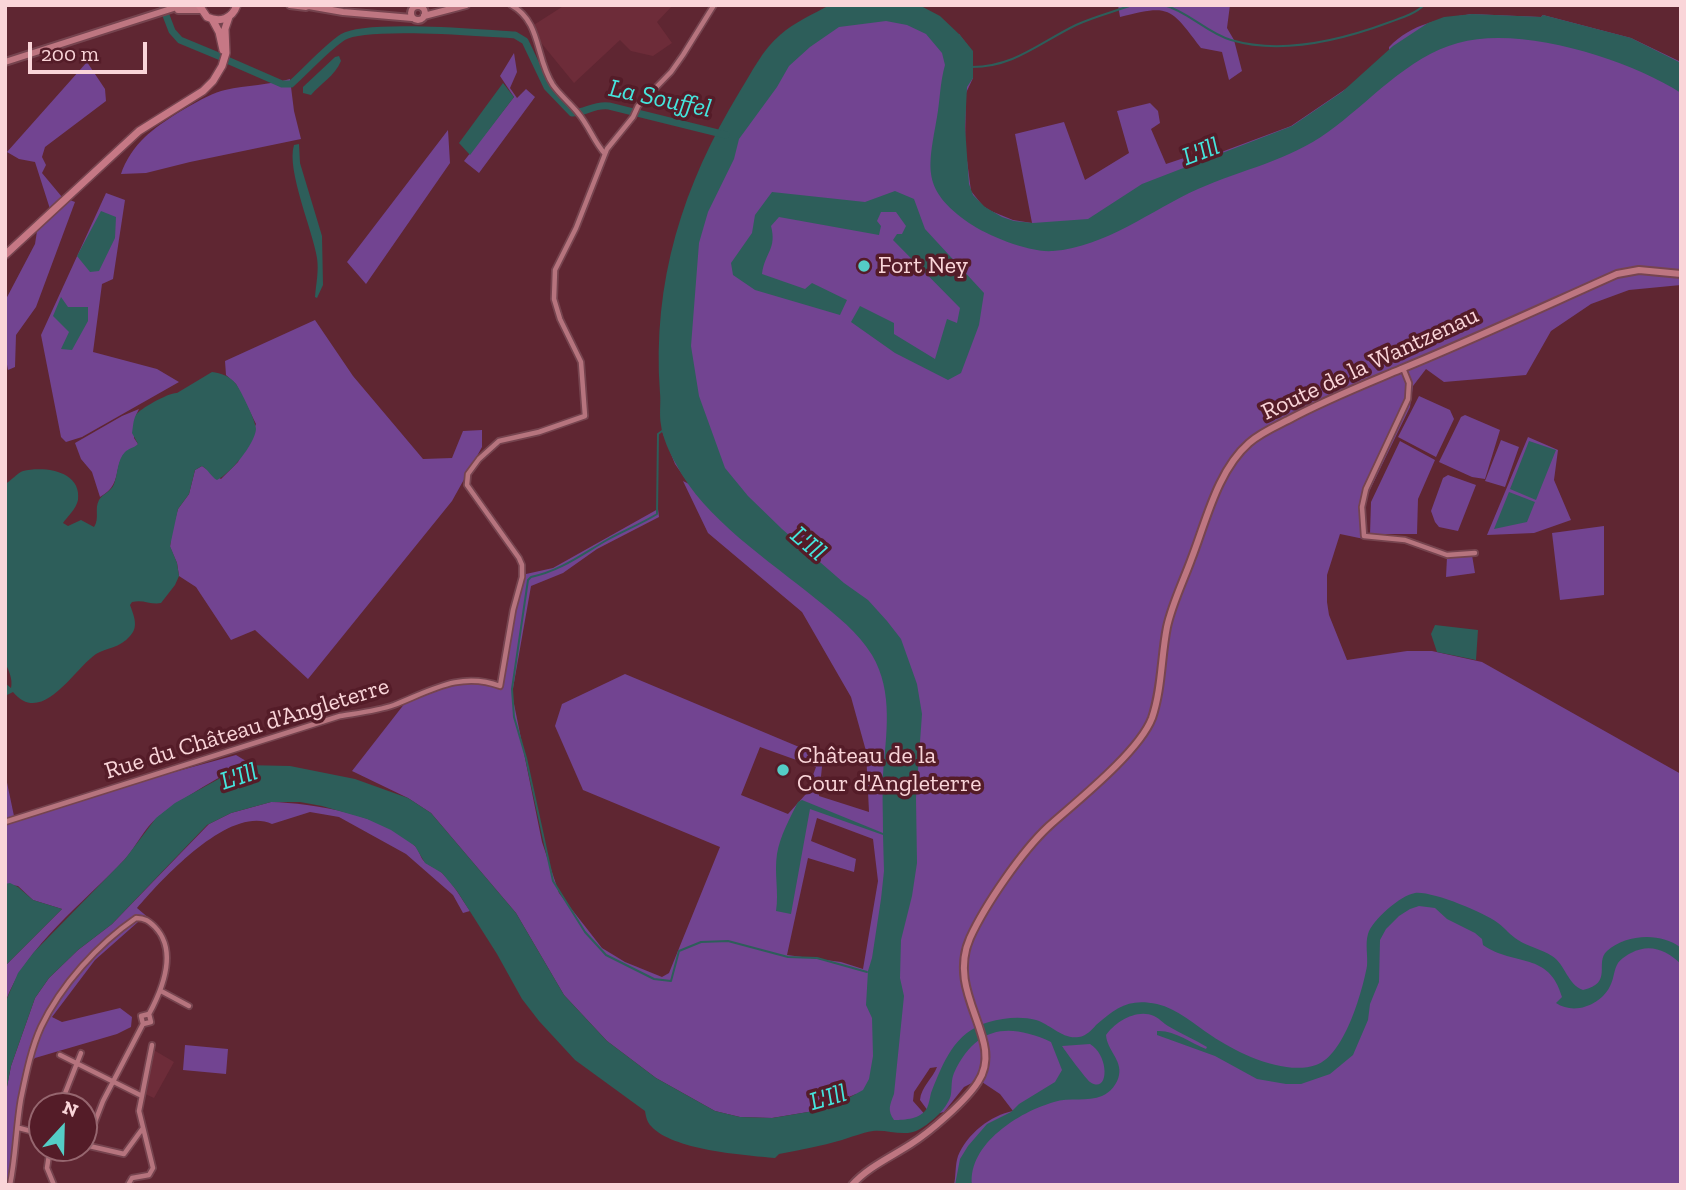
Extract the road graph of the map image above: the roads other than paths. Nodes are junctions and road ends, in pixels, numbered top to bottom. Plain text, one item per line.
1 (183, 5) edge
2 (290, 5) edge
3 (303, 5) edge
4 (466, 5) edge
5 (511, 5) edge
6 (714, 5) edge
7 (238, 6) edge
8 (313, 7) junction
9 (200, 8) edge
10 (419, 10) edge
11 (167, 12) junction
12 (229, 17) junction
13 (211, 19) junction
14 (225, 57) junction
15 (5, 62) edge
16 (605, 155) junction
17 (5, 255) edge
18 (1681, 274) edge
19 (1403, 368) junction
20 (1475, 553) dead end
21 (5, 822) edge
22 (161, 991) junction
23 (189, 1006) dead end
24 (152, 1045) dead end
25 (81, 1053) dead end
26 (60, 1055) dead end
27 (76, 1062) junction
28 (113, 1080) junction
29 (65, 1092) edge
30 (142, 1096) junction
31 (98, 1115) edge
32 (19, 1128) junction
33 (143, 1128) junction
34 (28, 1130) edge
35 (98, 1148) edge
36 (48, 1162) edge
37 (10, 1185) edge
38 (54, 1185) edge
39 (128, 1185) edge
40 (852, 1185) edge

1 - 11 main road
2 - 8 main road
3 - 8 main road
4 - 10 main road
5 - 16 street
6 - 16 street
7 - 12 main road
8 - 10 main road
9 - 11 main road
9 - 13 main road
11 - 15 main road
12 - 13 main road
12 - 14 main road
13 - 14 main road
14 - 17 main road
16 - 21 street, Rue du Château d'Angleterre
18 - 19 main road, Route de la Wantzenau
19 - 20 street
19 - 40 main road, Route de la Wantzenau
22 - 23 street
22 - 28 street
22 - 32 street
24 - 30 street
25 - 27 street
26 - 27 street
27 - 28 street
27 - 29 street
28 - 30 street
28 - 31 street
30 - 33 street
32 - 34 street
32 - 37 street
33 - 35 street
33 - 39 street
36 - 38 street

